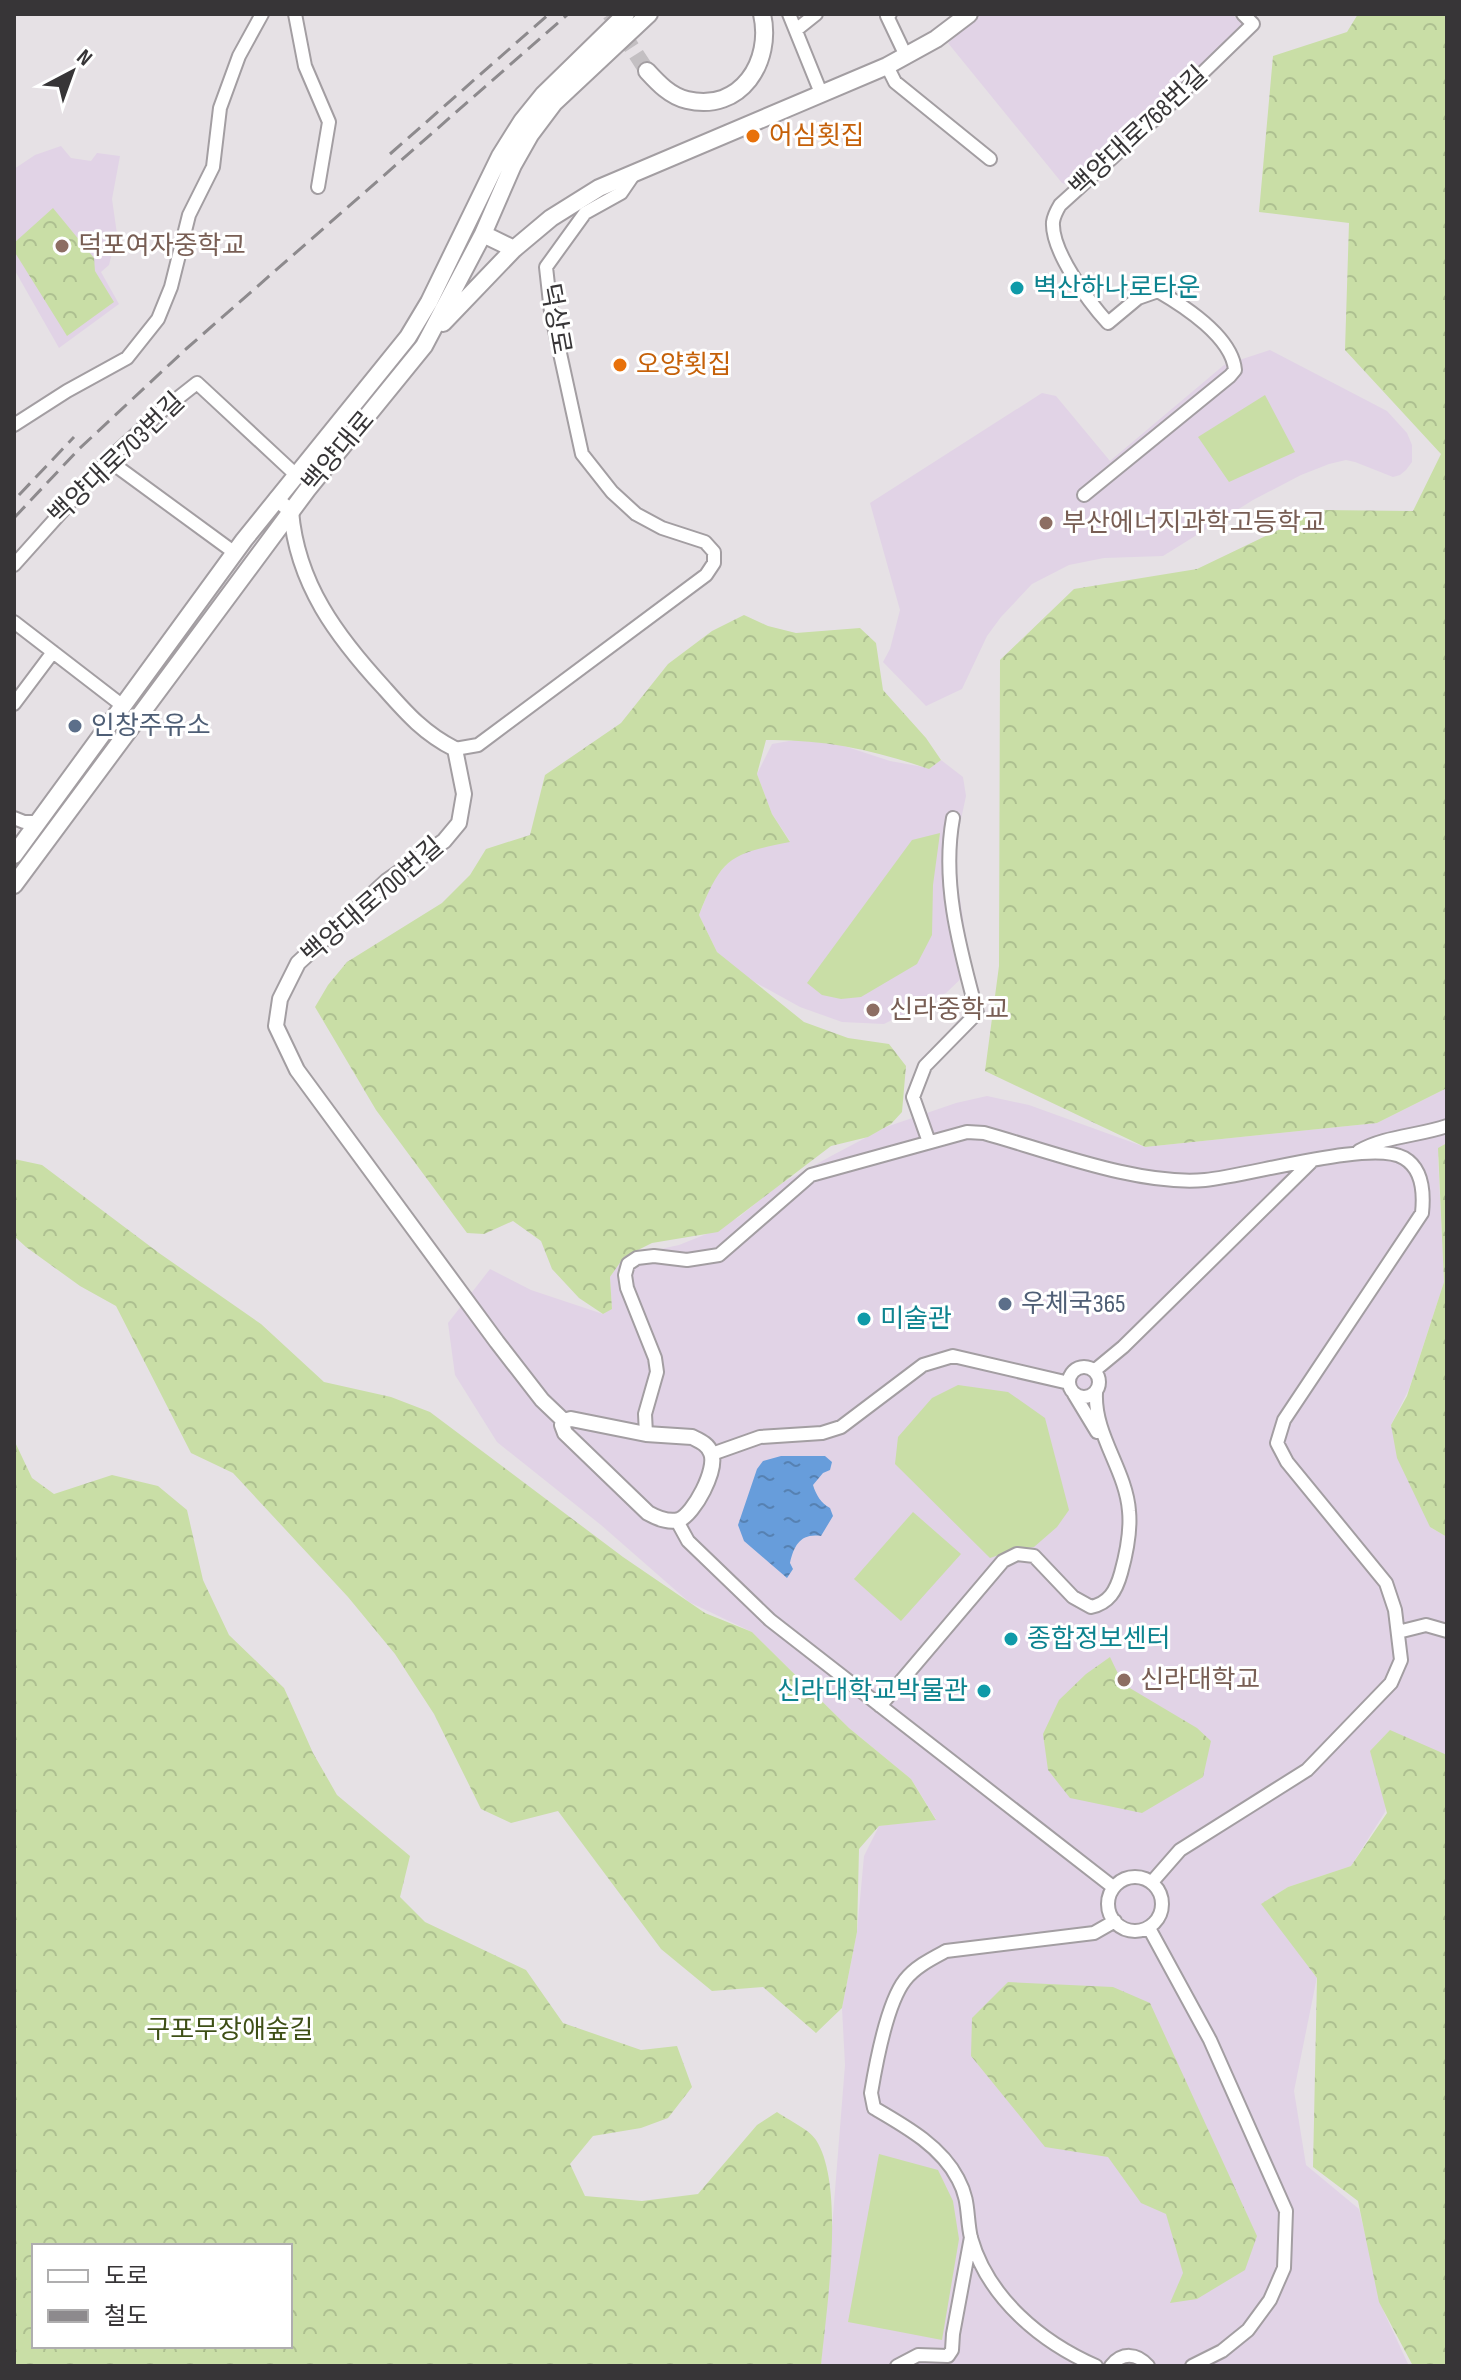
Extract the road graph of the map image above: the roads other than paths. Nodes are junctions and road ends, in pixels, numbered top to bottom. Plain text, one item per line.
1 (262, 14) edge
2 (295, 14) edge
3 (626, 14) edge
4 (649, 14) edge
5 (762, 14) edge
6 (789, 14) edge
7 (816, 14) edge
8 (890, 14) edge
9 (969, 14) edge
10 (1263, 14) edge
11 (1248, 19) edge
12 (796, 30) junction
13 (906, 56) junction
14 (887, 66) junction
15 (647, 71) tunnel mouth
16 (821, 93) junction
17 (990, 159) dead end
18 (635, 172) junction
19 (318, 187) dead end
20 (483, 234) junction
21 (514, 249) junction
22 (424, 346) junction
23 (14, 425) edge
24 (108, 460) junction
25 (295, 474) junction
26 (1084, 495) dead end
27 (276, 499) junction
28 (291, 511) junction
29 (235, 553) junction
30 (14, 565) edge
31 (14, 622) edge
32 (53, 652) junction
33 (14, 704) edge
34 (123, 706) junction
35 (455, 749) junction
36 (14, 818) edge
37 (953, 818) dead end
38 (38, 822) junction
39 (14, 855) edge
40 (14, 885) edge
41 (1447, 1126) edge
42 (929, 1142) junction
43 (1359, 1151) junction
44 (1312, 1161) junction
45 (1094, 1371) junction
46 (1072, 1389) junction
47 (1096, 1393) junction
48 (564, 1421) junction
49 (646, 1434) junction
50 (1107, 1444) junction
51 (712, 1454) junction
52 (677, 1521) junction
53 (1447, 1631) edge
54 (1398, 1632) junction
55 (880, 1706) junction
56 (1152, 1882) junction
57 (1113, 1887) junction
58 (1115, 1921) junction
59 (1149, 1928) junction
60 (971, 2237) junction
61 (897, 2366) edge
62 (1096, 2366) edge
63 (1111, 2366) edge
64 (1148, 2366) edge
65 (1192, 2366) edge

1 - 23 street
2 - 19 street
3 - 25 main road, 백양대로
4 - 20 main road, 백양대로
5 - 15 main road
6 - 12 street
7 - 12 street
8 - 13 street
9 - 13 main road, 덕상로
10 - 11 street, 백양대로768번길
11 - 26 street, 백양대로768번길
12 - 16 street
13 - 14 main road, 덕상로
14 - 16 main road, 덕상로
14 - 17 street
16 - 18 main road, 덕상로
18 - 21 main road, 덕상로
18 - 35 street, 덕상로
20 - 21 main road
20 - 22 main road, 백양대로
21 - 22 main road, 덕상로
22 - 28 main road, 백양대로
24 - 25 street, 백양대로703번길
24 - 29 street
24 - 30 street, 백양대로703번길
25 - 27 main road, 백양대로
27 - 28 street
27 - 29 main road, 백양대로
28 - 35 street
28 - 40 main road, 백양대로
29 - 34 main road, 백양대로
31 - 32 street
32 - 33 street
32 - 34 street
34 - 38 main road, 백양대로
35 - 48 street, 백양대로700번길
36 - 38 street
37 - 42 street
38 - 39 main road, 백양대로
41 - 43 street
42 - 44 street
42 - 49 street
43 - 44 street
43 - 54 street
44 - 45 street
45 - 46 street
45 - 47 street
46 - 47 street
46 - 50 street
46 - 51 street
47 - 50 street
48 - 49 street
48 - 52 street, 백양대로700번길
49 - 51 street
50 - 55 street
51 - 52 street
52 - 55 street
53 - 54 street
54 - 56 street
55 - 57 street
56 - 57 street
56 - 59 street
57 - 58 street
58 - 59 street
58 - 60 street
59 - 65 street
60 - 61 street
60 - 62 street
63 - 64 street

